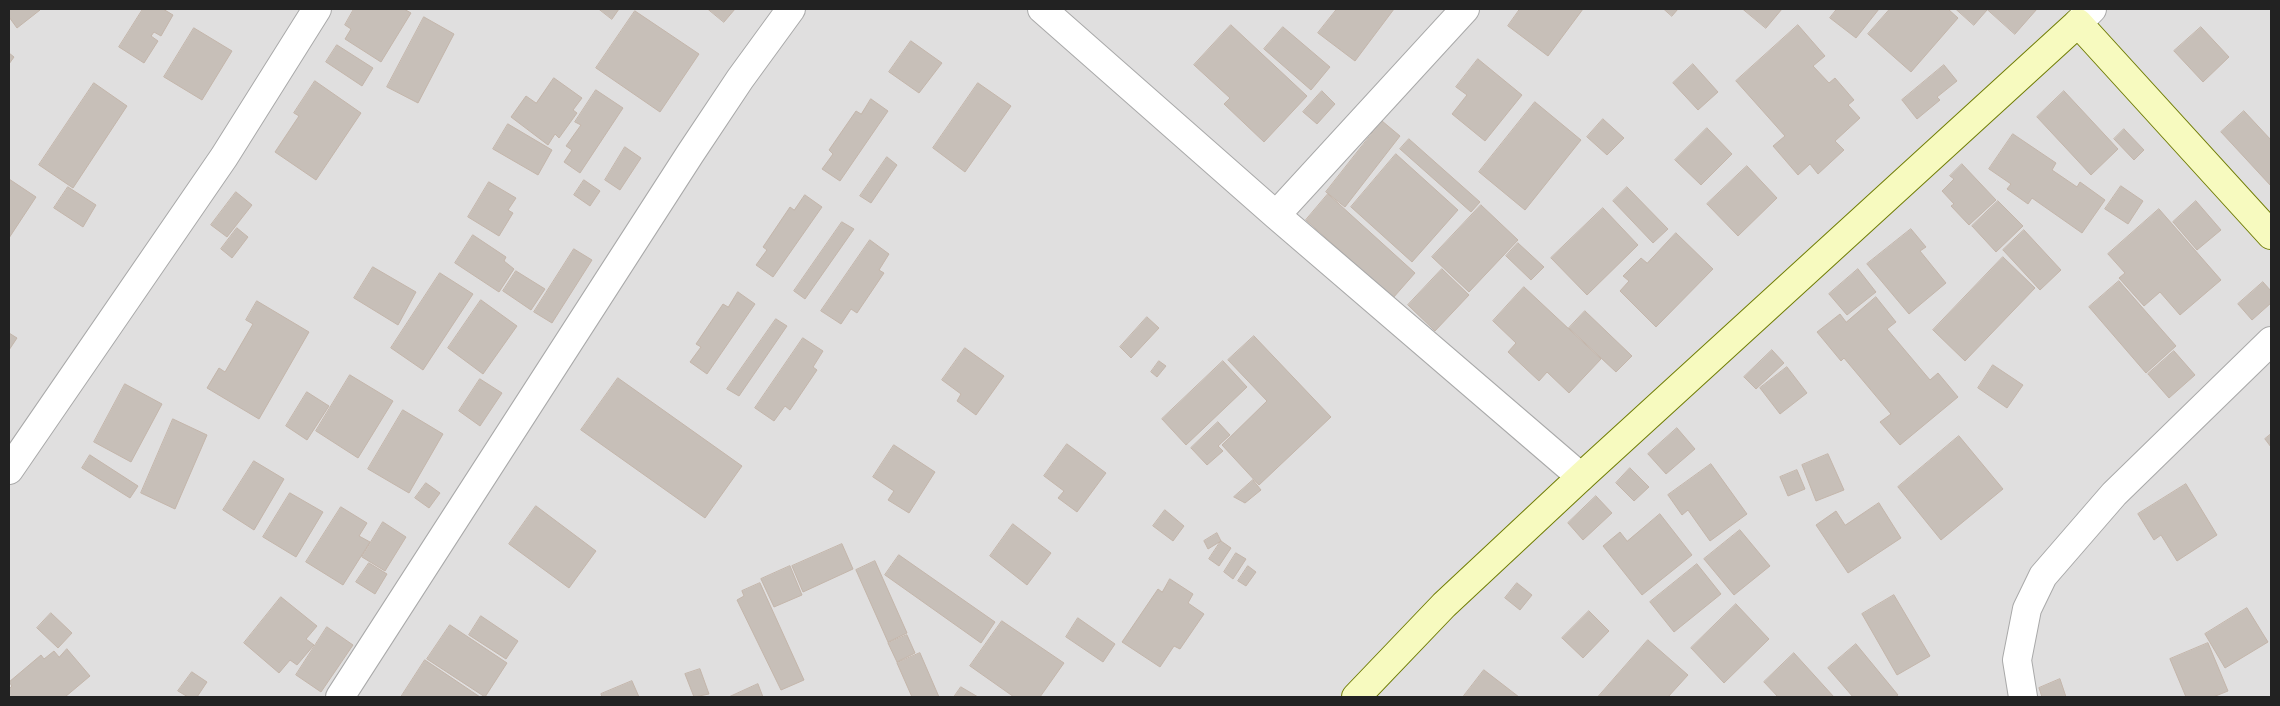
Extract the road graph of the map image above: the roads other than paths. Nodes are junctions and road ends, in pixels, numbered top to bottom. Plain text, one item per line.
1 (317, 9) edge
2 (791, 9) edge
3 (1042, 9) edge
4 (1466, 9) edge
5 (2085, 16) edge
6 (1276, 215) junction
7 (2271, 235) edge
8 (2271, 341) edge
9 (9, 470) edge
10 (1581, 476) junction
11 (340, 697) edge
12 (1356, 697) edge
13 (2023, 697) edge

1 - 9 street
2 - 11 street
3 - 6 street
4 - 6 street
5 - 7 street
5 - 10 street
6 - 10 street
8 - 13 street
10 - 12 street

